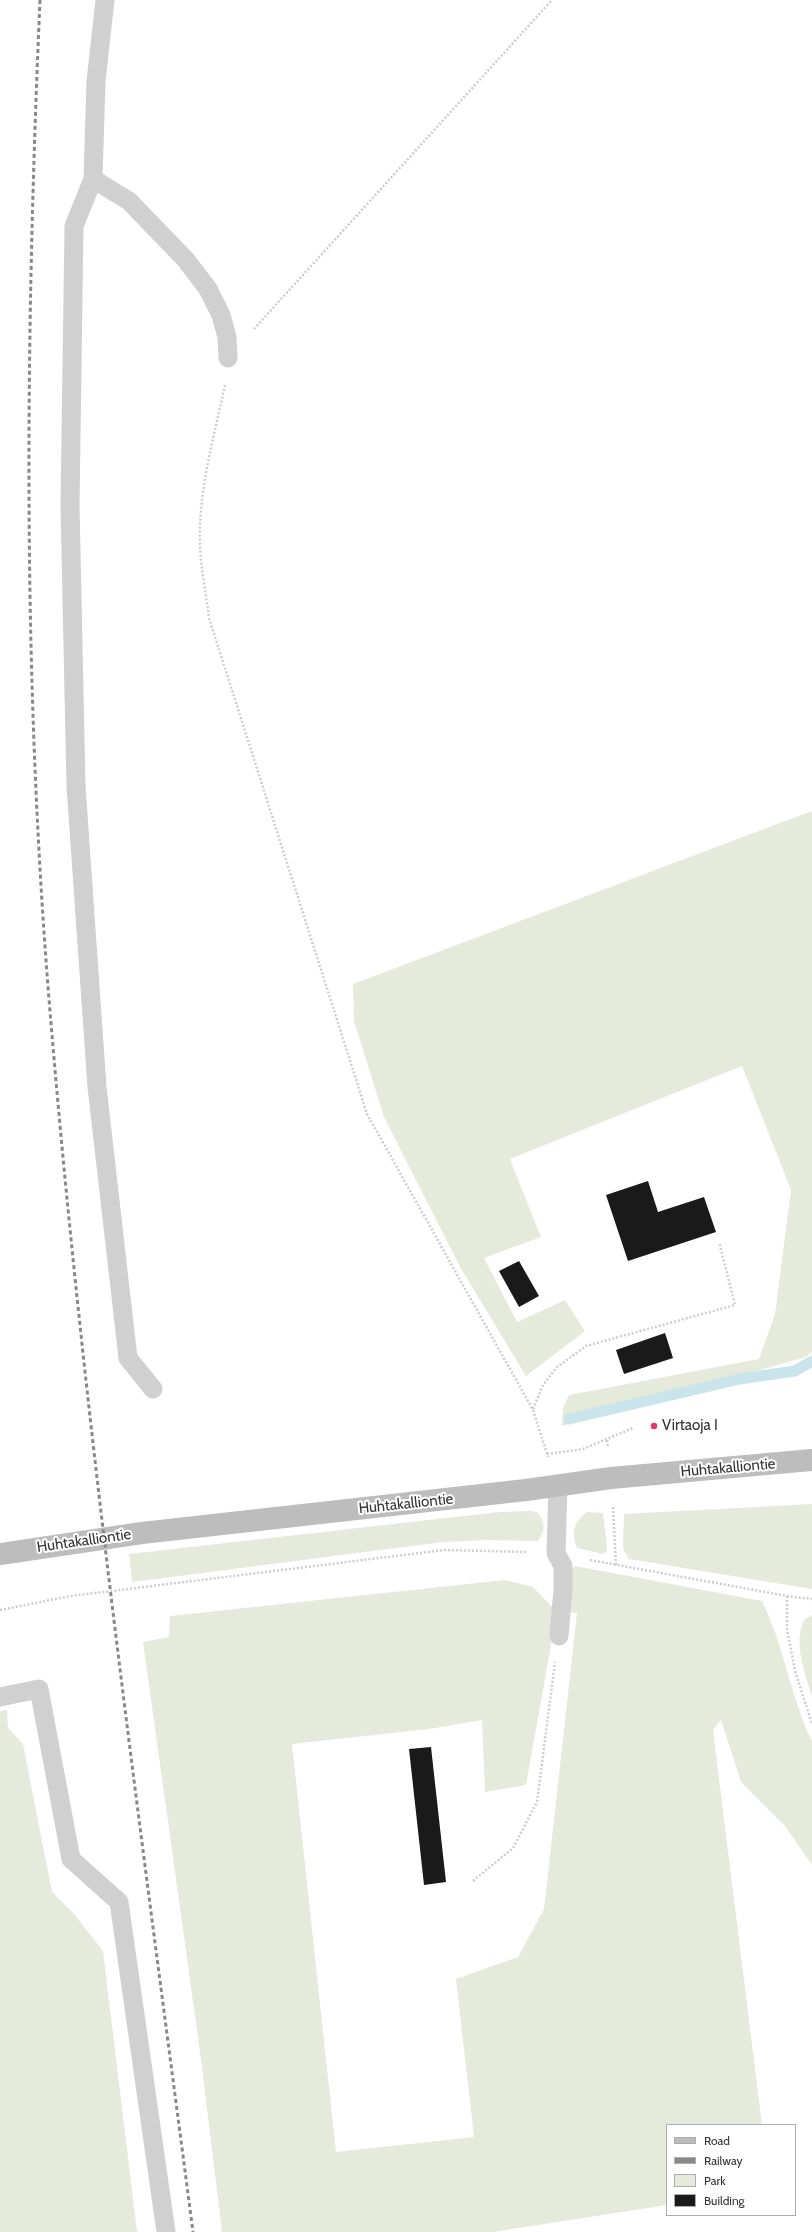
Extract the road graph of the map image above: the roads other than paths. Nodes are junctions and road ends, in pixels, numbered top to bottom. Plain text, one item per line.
1 (105, 0) edge
2 (94, 179) junction
3 (228, 358) road end
4 (153, 1389) dead end
5 (812, 1460) edge
6 (558, 1486) junction
7 (0, 1554) edge
8 (559, 1636) road end
9 (0, 1697) edge
10 (166, 2232) edge

1 - 2 lane
2 - 3 lane
2 - 4 lane
5 - 6 street, Huhtakalliontie
6 - 7 street, Huhtakalliontie
6 - 8 lane
9 - 10 lane

